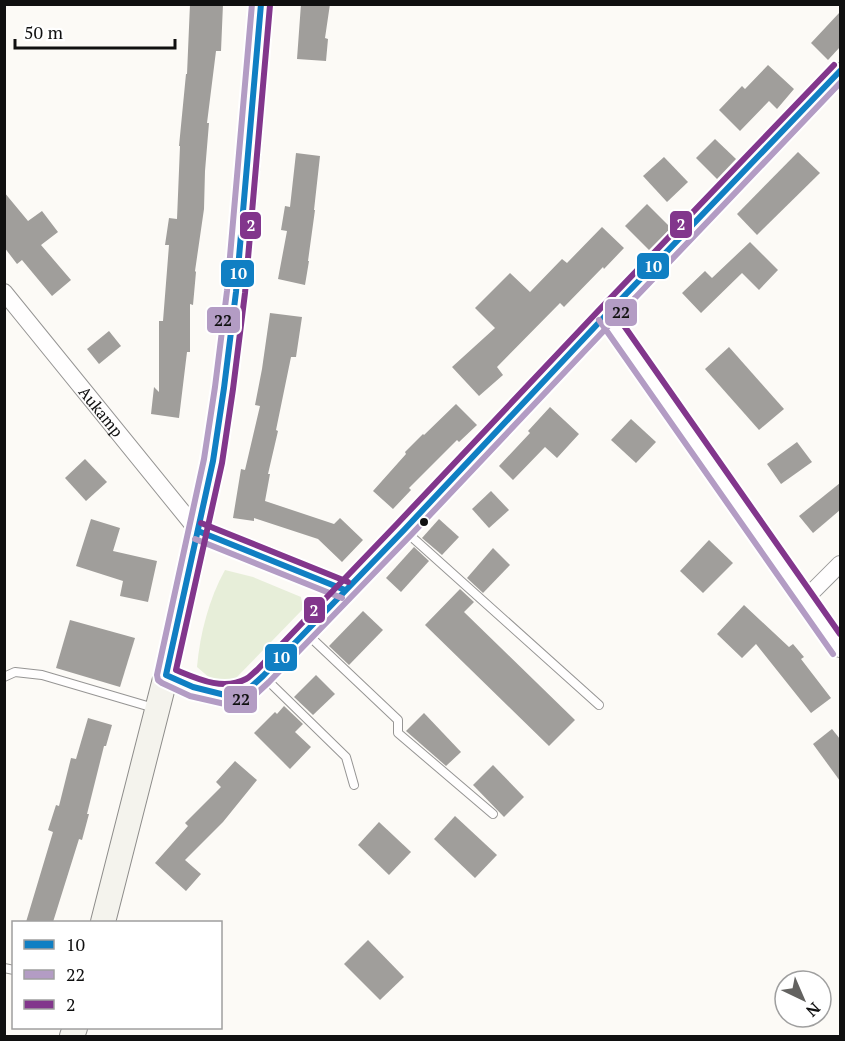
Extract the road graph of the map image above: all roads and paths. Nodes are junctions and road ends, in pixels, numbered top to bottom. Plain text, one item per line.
1 (261, 4) edge
2 (840, 71) edge
3 (4, 292) edge
4 (606, 315) junction
5 (404, 530) junction
6 (198, 531) junction
7 (840, 564) edge
8 (345, 590) junction
9 (805, 599) junction
10 (305, 632) junction
11 (840, 649) edge
12 (166, 675) junction
13 (263, 676) junction
14 (4, 677) edge
15 (599, 705) dead end
16 (158, 709) junction
17 (354, 785) dead end
18 (494, 814) dead end
19 (103, 921) edge

1 - 6 main road
2 - 4 street
3 - 6 street, Aukamp
4 - 5 street
4 - 9 street
5 - 8 street
5 - 15 lane
6 - 8 street
6 - 12 main road
7 - 9 street
8 - 10 street
9 - 11 street
10 - 13 street
10 - 18 lane
12 - 13 street
12 - 16 main road
13 - 17 lane
14 - 16 lane
16 - 19 main road

